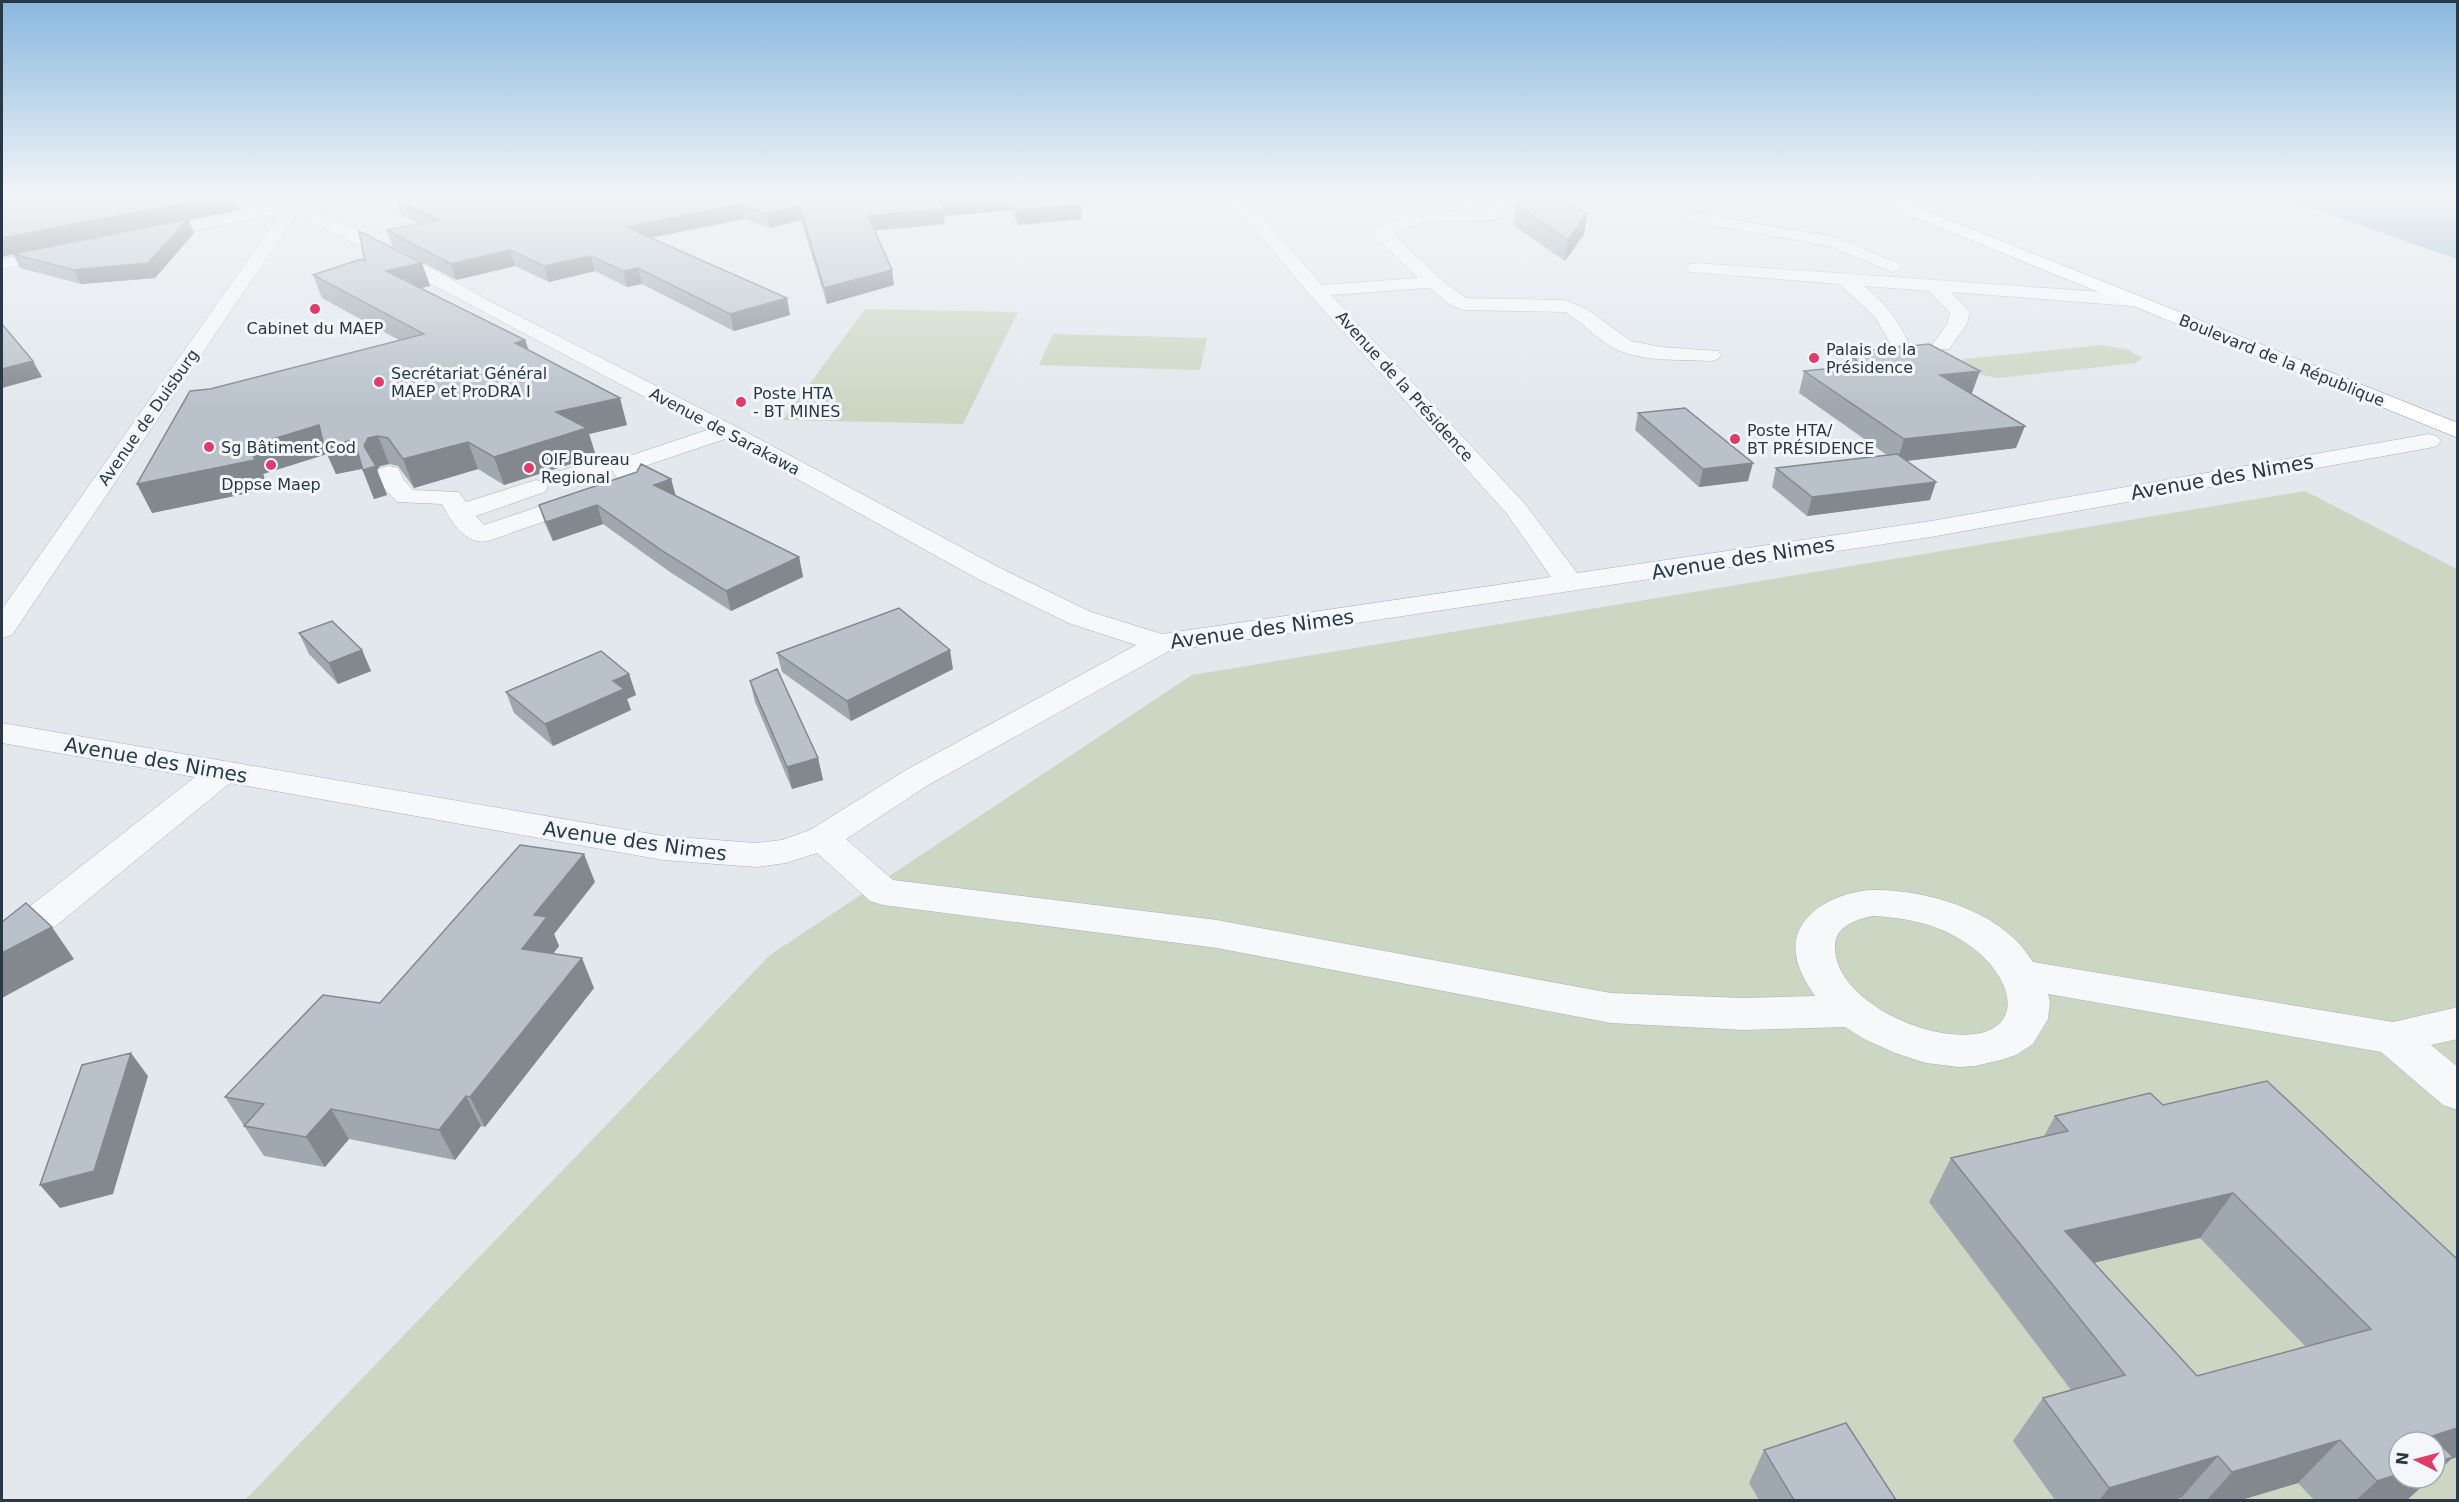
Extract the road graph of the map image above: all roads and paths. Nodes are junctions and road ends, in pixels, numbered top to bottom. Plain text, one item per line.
1 (253, 265) edge
2 (412, 265) edge
3 (1295, 265) edge
4 (1415, 265) edge
5 (1726, 265) edge
6 (1828, 265) edge
7 (1888, 265) edge
8 (2046, 265) edge
9 (2081, 265) edge
10 (1892, 267) junction
11 (1844, 279) junction
12 (2081, 279) junction
13 (1433, 282) junction
14 (1935, 286) junction
15 (1317, 291) junction
16 (2131, 300) junction
17 (1898, 341) dead end
18 (1942, 345) dead end
19 (1711, 355) dead end
20 (2457, 415) edge
21 (727, 431) junction
22 (2457, 431) edge
23 (2429, 441) dead end
24 (622, 466) junction
25 (389, 473) edge
26 (562, 478) dead end
27 (536, 487) dead end
28 (459, 513) junction
29 (1569, 582) junction
30 (2, 629) edge
31 (1161, 643) junction
32 (2, 733) edge
33 (223, 772) junction
34 (823, 838) junction
35 (10, 942) edge
36 (2022, 975) junction
37 (1852, 1011) junction
38 (2457, 1023) edge
39 (2393, 1038) junction
40 (2457, 1093) edge

1 - 30 street, Avenue de Duisburg
2 - 21 street, Avenue de Sarakawa
3 - 15 street, Avenue de la Présidence
4 - 13 street
5 - 11 street
6 - 10 street
7 - 10 street
8 - 12 highway, Boulevard de la République
9 - 20 highway, Boulevard de la République
10 - 12 street
11 - 14 street
11 - 17 street
12 - 16 highway, Boulevard de la République
13 - 15 street
13 - 19 street
14 - 16 street
14 - 18 street
15 - 29 street, Avenue de la Présidence
16 - 22 highway, Boulevard de la République
21 - 24 street
21 - 31 street, Avenue de Sarakawa
23 - 29 street, Avenue des Nimes
24 - 26 street
24 - 28 street
25 - 28 street
27 - 28 street
29 - 31 street, Avenue des Nimes
31 - 34 street, Avenue des Nimes
32 - 33 street, Avenue des Nimes
33 - 34 street, Avenue des Nimes
33 - 35 street
34 - 37 street
36 - 37 street
36 - 37 street
36 - 39 street
38 - 39 street
39 - 40 street

